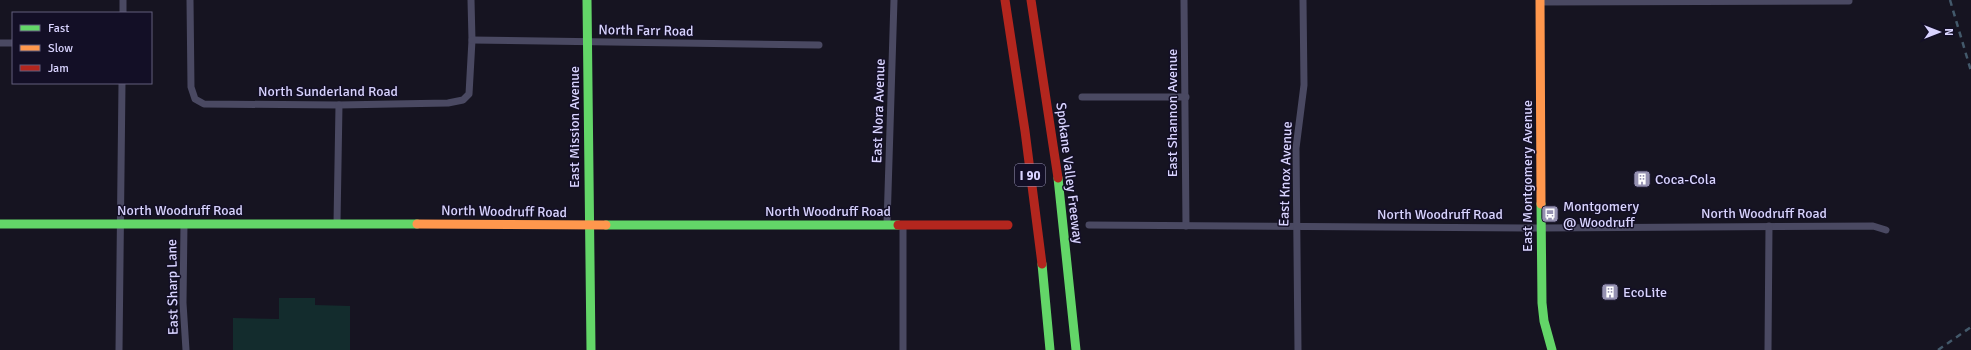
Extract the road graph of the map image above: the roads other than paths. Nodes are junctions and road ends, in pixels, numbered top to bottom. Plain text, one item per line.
1 (123, 0) edge
2 (190, 0) edge
3 (471, 0) edge
4 (588, 0) edge
5 (894, 0) edge
6 (1005, 0) edge
7 (1031, 0) edge
8 (1184, 0) edge
9 (1303, 0) edge
10 (1540, 1) edge
11 (1849, 1) dead end
12 (123, 12) edge
13 (472, 40) junction
14 (587, 42) junction
15 (0, 43) edge
16 (12, 43) edge
17 (819, 45) dead end
18 (122, 84) edge
19 (1082, 97) dead end
20 (1186, 97) junction
21 (339, 105) junction
22 (337, 223) junction
23 (0, 224) edge
24 (120, 224) junction
25 (184, 224) junction
26 (887, 224) junction
27 (903, 225) junction
28 (1008, 225) dead end
29 (1089, 225) dead end
30 (588, 226) junction
31 (1186, 226) junction
32 (1769, 226) junction
33 (1296, 228) junction
34 (1541, 228) junction
35 (1886, 230) dead end
36 (119, 350) edge
37 (186, 350) edge
38 (591, 350) edge
39 (903, 350) edge
40 (1050, 350) edge
41 (1076, 350) edge
42 (1298, 350) edge
43 (1552, 350) edge
44 (1768, 350) edge

1 - 12 street
2 - 21 street, North Sunderland Road
3 - 13 street
4 - 14 main road, East Mission Avenue
5 - 26 street, East Nora Avenue
6 - 40 main road, I 90
7 - 41 main road, Spokane Valley Freeway / I 90
8 - 20 street, East Shannon Avenue
9 - 33 street, East Knox Avenue
10 - 11 street
10 - 34 main road, East Montgomery Avenue
13 - 14 street, North Farr Road
13 - 21 street, North Sunderland Road
14 - 17 street, North Farr Road
14 - 30 main road, East Mission Avenue
15 - 16 street
18 - 24 street
19 - 20 street
20 - 31 street, East Shannon Avenue
21 - 22 street
22 - 25 main road, North Woodruff Road
22 - 30 main road, North Woodruff Road
23 - 24 main road, North Woodruff Road
24 - 25 main road, North Woodruff Road
24 - 36 street
25 - 37 street, East Sharp Lane
26 - 27 main road, North Woodruff Road
26 - 30 main road, North Woodruff Road
27 - 28 main road, North Woodruff Road
27 - 39 street
29 - 31 street, North Woodruff Road
30 - 38 main road, East Mission Avenue
31 - 33 street, North Woodruff Road
32 - 34 street, North Woodruff Road
32 - 35 street, North Woodruff Road
32 - 44 street
33 - 34 street, North Woodruff Road
33 - 42 street, East Knox Avenue
34 - 43 main road, East Montgomery Avenue

